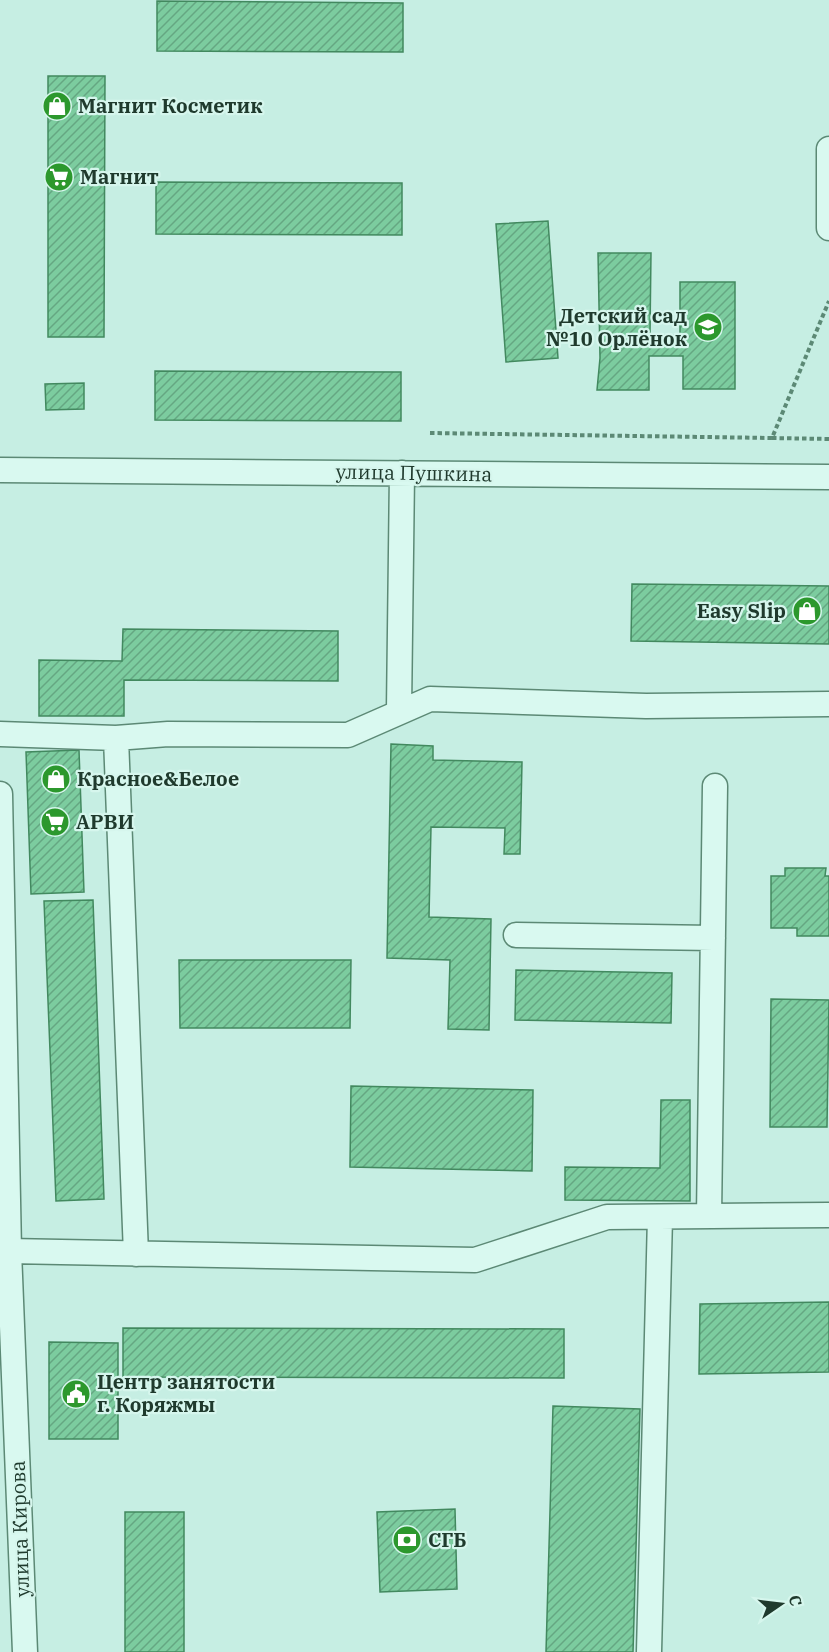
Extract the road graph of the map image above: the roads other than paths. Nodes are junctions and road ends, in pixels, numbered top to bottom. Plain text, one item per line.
1 (829, 149) edge
2 (829, 228) edge
3 (0, 470) edge
4 (402, 473) junction
5 (829, 477) edge
6 (829, 704) edge
7 (399, 710) junction
8 (0, 734) edge
9 (116, 738) junction
10 (715, 786) dead end
11 (0, 794) edge
12 (516, 935) dead end
13 (713, 938) junction
14 (829, 1215) edge
15 (709, 1216) junction
16 (660, 1217) junction
17 (5, 1249) edge
18 (136, 1254) junction
19 (24, 1652) edge
20 (649, 1652) edge

1 - 2 street
3 - 4 street, улица Пушкина
4 - 5 street, улица Пушкина
4 - 7 street
6 - 7 street
7 - 9 street
8 - 9 street
9 - 18 street
10 - 13 street
11 - 17 street, улица Кирова
12 - 13 street
13 - 15 street
14 - 15 street
15 - 16 street
16 - 18 street
16 - 20 street
17 - 18 street
17 - 19 street, улица Кирова

